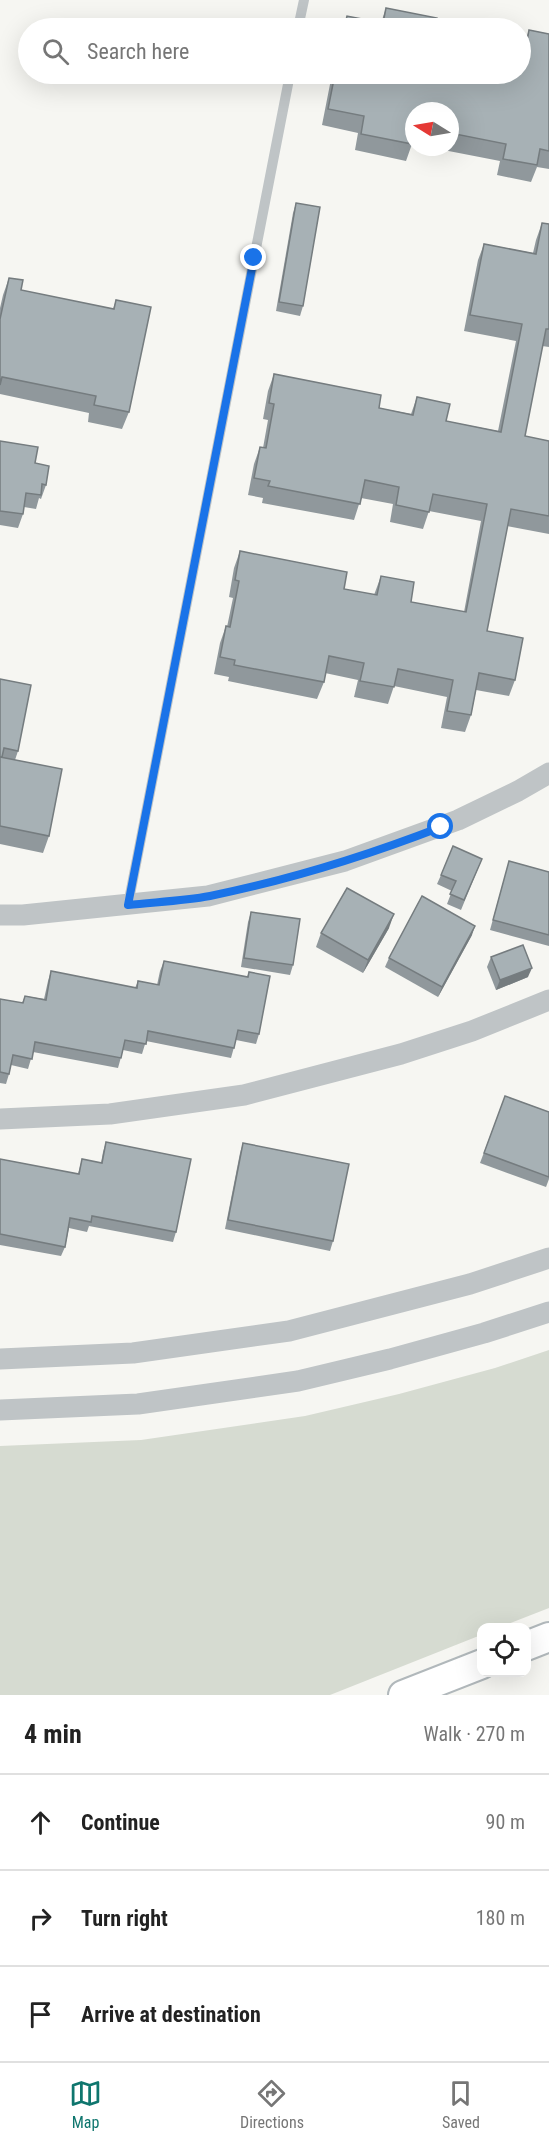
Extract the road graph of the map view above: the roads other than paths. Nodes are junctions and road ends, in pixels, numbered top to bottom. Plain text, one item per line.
1 (304, 0) edge
2 (300, 18) edge
3 (288, 84) edge
4 (549, 772) edge
5 (128, 905) junction
6 (0, 915) edge
7 (549, 1000) edge
8 (0, 1119) edge
9 (549, 1258) edge
10 (549, 1312) edge
11 (0, 1359) edge
12 (0, 1410) edge
13 (549, 1637) edge
14 (531, 1644) edge
15 (477, 1666) edge
16 (403, 1695) edge

1 - 2 lane
3 - 5 lane
4 - 5 street
5 - 6 street
7 - 8 street
9 - 11 street
10 - 12 street
13 - 14 main road
15 - 16 main road

